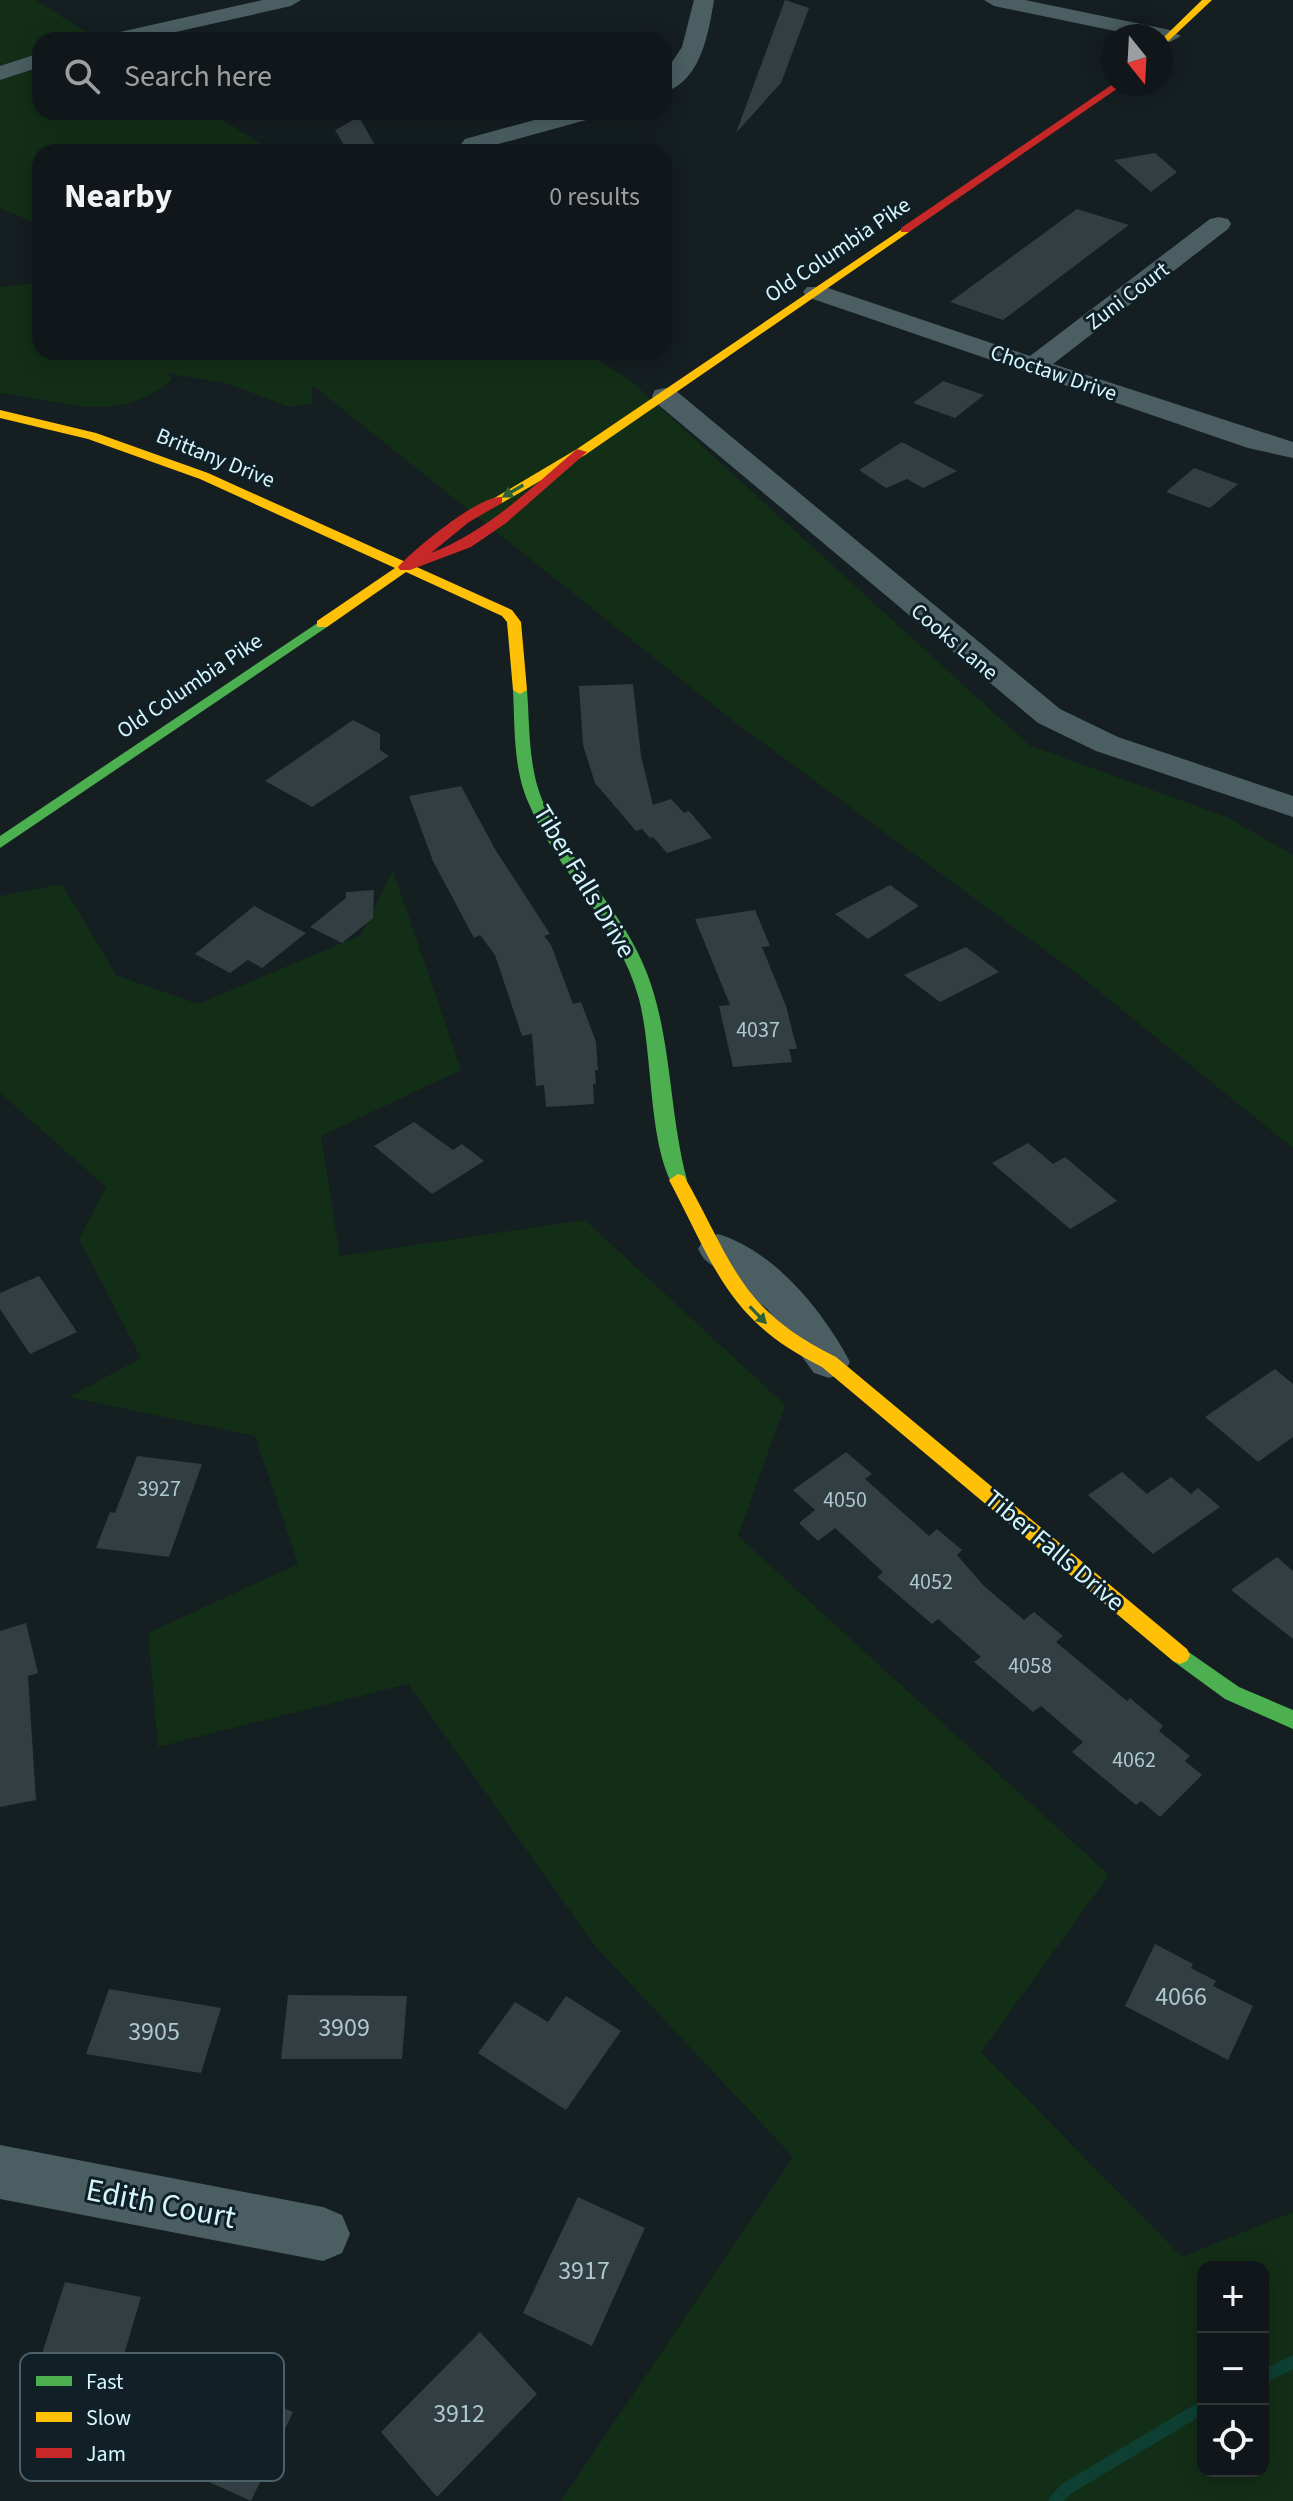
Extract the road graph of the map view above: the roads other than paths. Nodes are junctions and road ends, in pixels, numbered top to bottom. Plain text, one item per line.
1 (291, 0) edge
2 (704, 0) edge
3 (994, 0) edge
4 (1207, 0) edge
5 (1101, 25) edge
6 (147, 32) edge
7 (1173, 33) edge
8 (32, 63) edge
9 (0, 73) edge
10 (672, 79) edge
11 (1102, 96) edge
12 (560, 120) edge
13 (473, 144) dead end
14 (1219, 224) dead end
15 (816, 292) junction
16 (1035, 365) junction
17 (665, 396) junction
18 (0, 414) edge
19 (1293, 450) edge
20 (405, 567) junction
21 (1293, 807) edge
22 (0, 843) edge
23 (718, 1249) joint
24 (829, 1362) joint
25 (1293, 1720) edge
26 (0, 2172) edge
27 (323, 2234) dead end

1 - 6 street
2 - 10 street
3 - 5 street
4 - 7 street
8 - 9 street
11 - 15 street, Old Columbia Pike
12 - 13 street
14 - 16 street, Zuni Court
15 - 16 street, Choctaw Drive
15 - 17 street, Old Columbia Pike
16 - 19 street, Choctaw Drive
17 - 20 street, Old Columbia Pike
17 - 21 street, Cooks Lane
18 - 20 street, Brittany Drive
20 - 22 street, Old Columbia Pike
20 - 23 street, Tiber Falls Drive
23 - 24 street, Tiber Falls Drive
24 - 25 street, Tiber Falls Drive
26 - 27 street, Edith Court

